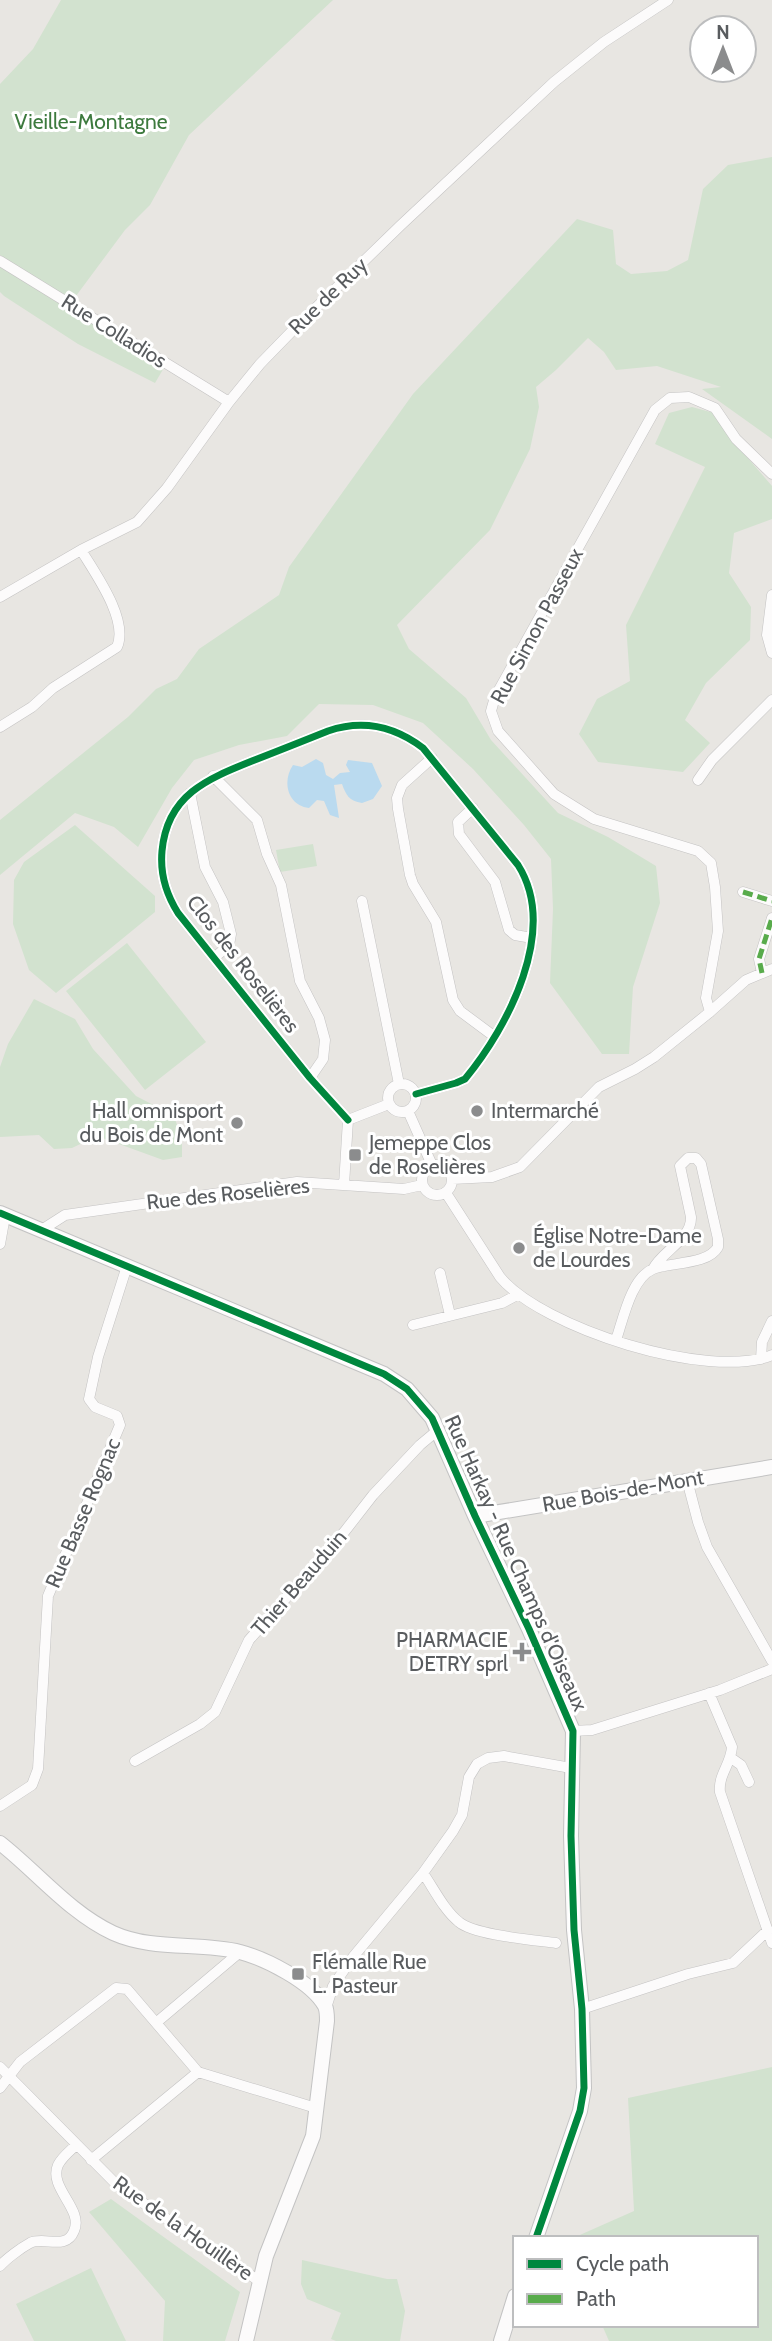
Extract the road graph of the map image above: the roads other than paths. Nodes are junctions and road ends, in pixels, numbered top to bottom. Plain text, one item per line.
1 (668, 0) edge
2 (0, 261) edge
3 (229, 402) junction
4 (772, 474) edge
5 (81, 550) junction
6 (772, 595) edge
7 (0, 597) edge
8 (772, 653) edge
9 (772, 700) edge
10 (0, 727) edge
11 (432, 758) junction
12 (213, 776) junction
13 (698, 780) dead end
14 (190, 793) junction
15 (473, 808) junction
16 (743, 892) dead end
17 (362, 901) dead end
18 (772, 901) edge
19 (772, 918) edge
20 (532, 938) junction
21 (214, 958) junction
22 (767, 971) edge
23 (710, 1012) junction
24 (495, 1037) junction
25 (310, 1078) junction
26 (399, 1084) junction
27 (416, 1094) junction
28 (389, 1104) junction
29 (408, 1111) junction
30 (348, 1120) junction
31 (432, 1165) junction
32 (452, 1179) junction
33 (344, 1185) junction
34 (422, 1185) junction
35 (446, 1192) junction
36 (3, 1214) edge
37 (40, 1231) junction
38 (0, 1244) edge
39 (127, 1266) junction
40 (653, 1269) junction
41 (440, 1273) dead end
42 (517, 1295) junction
43 (450, 1315) junction
44 (771, 1324) edge
45 (414, 1325) dead end
46 (616, 1340) junction
47 (772, 1355) edge
48 (761, 1359) junction
49 (438, 1430) junction
50 (772, 1467) edge
51 (687, 1480) junction
52 (475, 1517) junction
53 (772, 1661) edge
54 (772, 1669) edge
55 (709, 1693) junction
56 (573, 1731) junction
57 (731, 1758) junction
58 (135, 1761) dead end
59 (571, 1768) junction
60 (749, 1782) dead end
61 (0, 1806) edge
62 (0, 1843) edge
63 (423, 1872) junction
64 (768, 1930) junction
65 (556, 1943) dead end
66 (772, 1943) edge
67 (240, 1952) junction
68 (326, 2008) junction
69 (582, 2009) junction
70 (157, 2022) junction
71 (0, 2067) edge
72 (198, 2072) junction
73 (10, 2077) junction
74 (0, 2088) edge
75 (316, 2108) junction
76 (76, 2145) junction
77 (92, 2160) junction
78 (537, 2236) edge
79 (0, 2266) edge
80 (259, 2281) junction
81 (513, 2302) edge
82 (246, 2341) edge
83 (501, 2341) edge

1 - 3 street, Rue de Ruy
2 - 3 street, Rue Colladios
3 - 5 street, Rue de Ruy
4 - 23 street, Rue Simon Passeux
5 - 7 street, Rue de Ruy
5 - 10 street
6 - 8 street
9 - 13 street
11 - 12 street, Clos des Roselières
11 - 15 street, Clos des Roselières
11 - 24 street
12 - 14 street, Clos des Roselières
12 - 25 street
14 - 21 street
14 - 21 street, Clos des Roselières
15 - 20 street, Clos des Roselières
15 - 20 street
16 - 18 street
17 - 26 street
19 - 22 street
20 - 24 street, Clos des Roselières
21 - 25 street, Clos des Roselières
22 - 23 street
23 - 32 street
24 - 27 street, Clos des Roselières
25 - 30 street, Clos des Roselières
26 - 27 street
26 - 28 street
27 - 29 street
28 - 29 street
28 - 30 street
29 - 31 street
30 - 33 street
31 - 32 street
31 - 34 street
32 - 35 street
33 - 34 street, Rue des Roselières
33 - 37 street, Rue des Roselières
34 - 35 street
35 - 42 street
36 - 37 street, Rue Harkay - Rue Champs d'Oiseaux
36 - 38 street
37 - 39 street, Rue Harkay - Rue Champs d'Oiseaux
39 - 49 street, Rue Harkay - Rue Champs d'Oiseaux
39 - 61 street, Rue Basse Rognac
40 - 40 street
40 - 46 street
41 - 43 street
42 - 43 street
42 - 46 street
43 - 45 street
44 - 48 street
46 - 48 street
47 - 48 street
49 - 52 street, Rue Harkay - Rue Champs d'Oiseaux
49 - 58 street, Thier Beauduin
50 - 51 street, Rue Bois-de-Mont
51 - 52 street, Rue Bois-de-Mont
51 - 53 street
52 - 56 street, Rue Harkay - Rue Champs d'Oiseaux
54 - 55 street
55 - 56 street
55 - 57 street
56 - 59 street, Rue Harkay - Rue Champs d'Oiseaux
57 - 60 street
57 - 64 street
59 - 63 street
59 - 69 street, Rue Harkay - Rue Champs d'Oiseaux
62 - 67 street
63 - 65 street
63 - 68 street
64 - 66 street
64 - 69 street
67 - 68 street
67 - 70 street
68 - 75 street
69 - 78 street, Rue Harkay - Rue Champs d'Oiseaux
70 - 72 street
70 - 73 street
71 - 73 street, Rue de la Houillère
72 - 75 street
72 - 77 street
73 - 74 street
73 - 76 street, Rue de la Houillère
75 - 80 street
76 - 77 street, Rue de la Houillère
76 - 79 street
77 - 80 street, Rue de la Houillère
80 - 82 street
81 - 83 street

